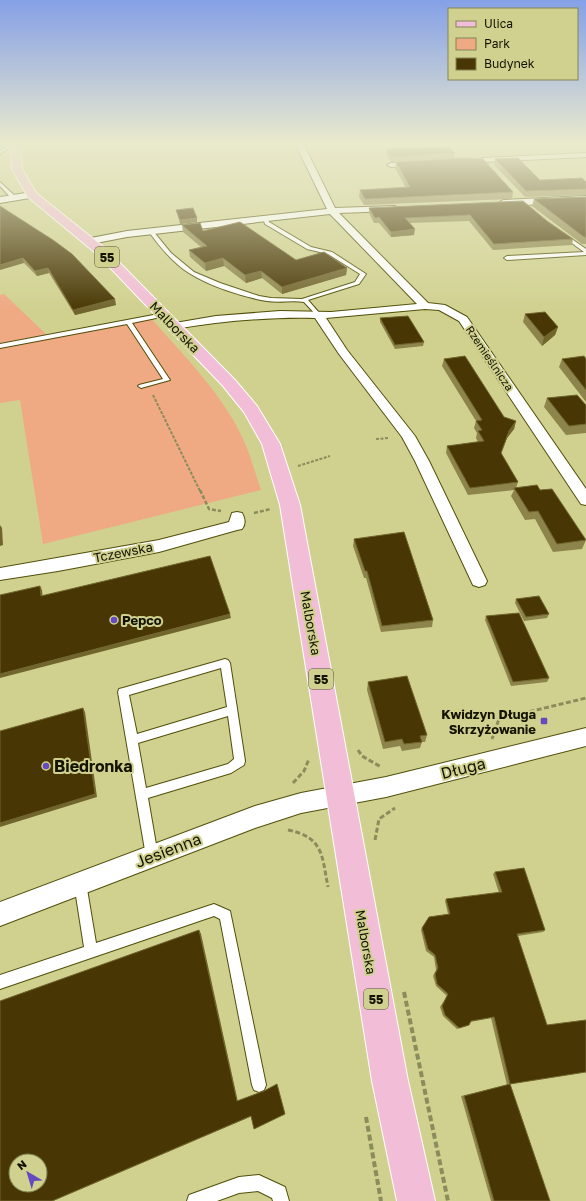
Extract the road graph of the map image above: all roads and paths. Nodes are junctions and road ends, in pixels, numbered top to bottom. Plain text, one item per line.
1 (37, 199) edge
2 (326, 199) edge
3 (519, 199) edge
4 (586, 199) edge
5 (490, 204) edge
6 (525, 205) junction
7 (400, 208) edge
8 (332, 211) junction
9 (265, 219) junction
10 (559, 231) edge
11 (151, 232) junction
12 (91, 241) junction
13 (586, 252) edge
14 (507, 258) dead end
15 (304, 300) junction
16 (425, 306) junction
17 (318, 315) junction
18 (169, 321) junction
19 (129, 322) junction
20 (0, 346) edge
21 (144, 385) joint
22 (330, 456) dead end
23 (294, 467) dead end
24 (586, 500) edge
25 (207, 506) dead end
26 (273, 508) dead end
27 (274, 515) dead end
28 (237, 517) dead end
29 (0, 574) edge
30 (480, 581) dead end
31 (586, 698) edge
32 (232, 710) junction
33 (586, 737) edge
34 (134, 740) junction
35 (491, 742) dead end
36 (354, 743) dead end
37 (310, 757) dead end
38 (383, 768) dead end
39 (289, 786) dead end
40 (141, 795) junction
41 (340, 796) junction
42 (391, 809) dead end
43 (280, 831) dead end
44 (374, 847) dead end
45 (152, 856) junction
46 (80, 883) junction
47 (329, 893) dead end
48 (0, 914) edge
49 (91, 951) junction
50 (0, 982) edge
51 (403, 984) dead end
52 (259, 1085) dead end
53 (366, 1112) dead end
54 (195, 1201) edge
55 (281, 1201) edge
56 (381, 1201) edge
57 (416, 1201) edge
58 (448, 1201) edge

1 - 12 main road, Malborska / 55
2 - 8 street
3 - 6 street
4 - 6 street
5 - 6 street
7 - 8 street
8 - 9 street
8 - 16 street
9 - 11 street
9 - 15 lane
10 - 13 lane
11 - 12 street
11 - 15 lane
12 - 18 main road, Malborska / 55
13 - 14 lane
15 - 17 lane
16 - 17 street, Rzemieślnicza
16 - 24 street, Rzemieślnicza
17 - 18 street, Rzemieślnicza
17 - 30 street
18 - 19 lane
18 - 41 main road, Malborska / 55
19 - 20 lane
19 - 21 lane
21 - 25 path
22 - 23 path
26 - 27 path
28 - 29 street, Tczewska
31 - 35 path
32 - 34 lane
32 - 34 lane
32 - 40 lane
33 - 41 street, Długa
34 - 40 lane
36 - 38 path
37 - 39 path
40 - 45 lane
41 - 45 street, Jesienna
41 - 57 main road, Malborska / 55
42 - 44 path
43 - 47 path
45 - 46 street, Jesienna
46 - 48 street, Jesienna
46 - 49 lane
49 - 50 lane
49 - 52 lane
51 - 58 path
53 - 56 path
54 - 55 lane

